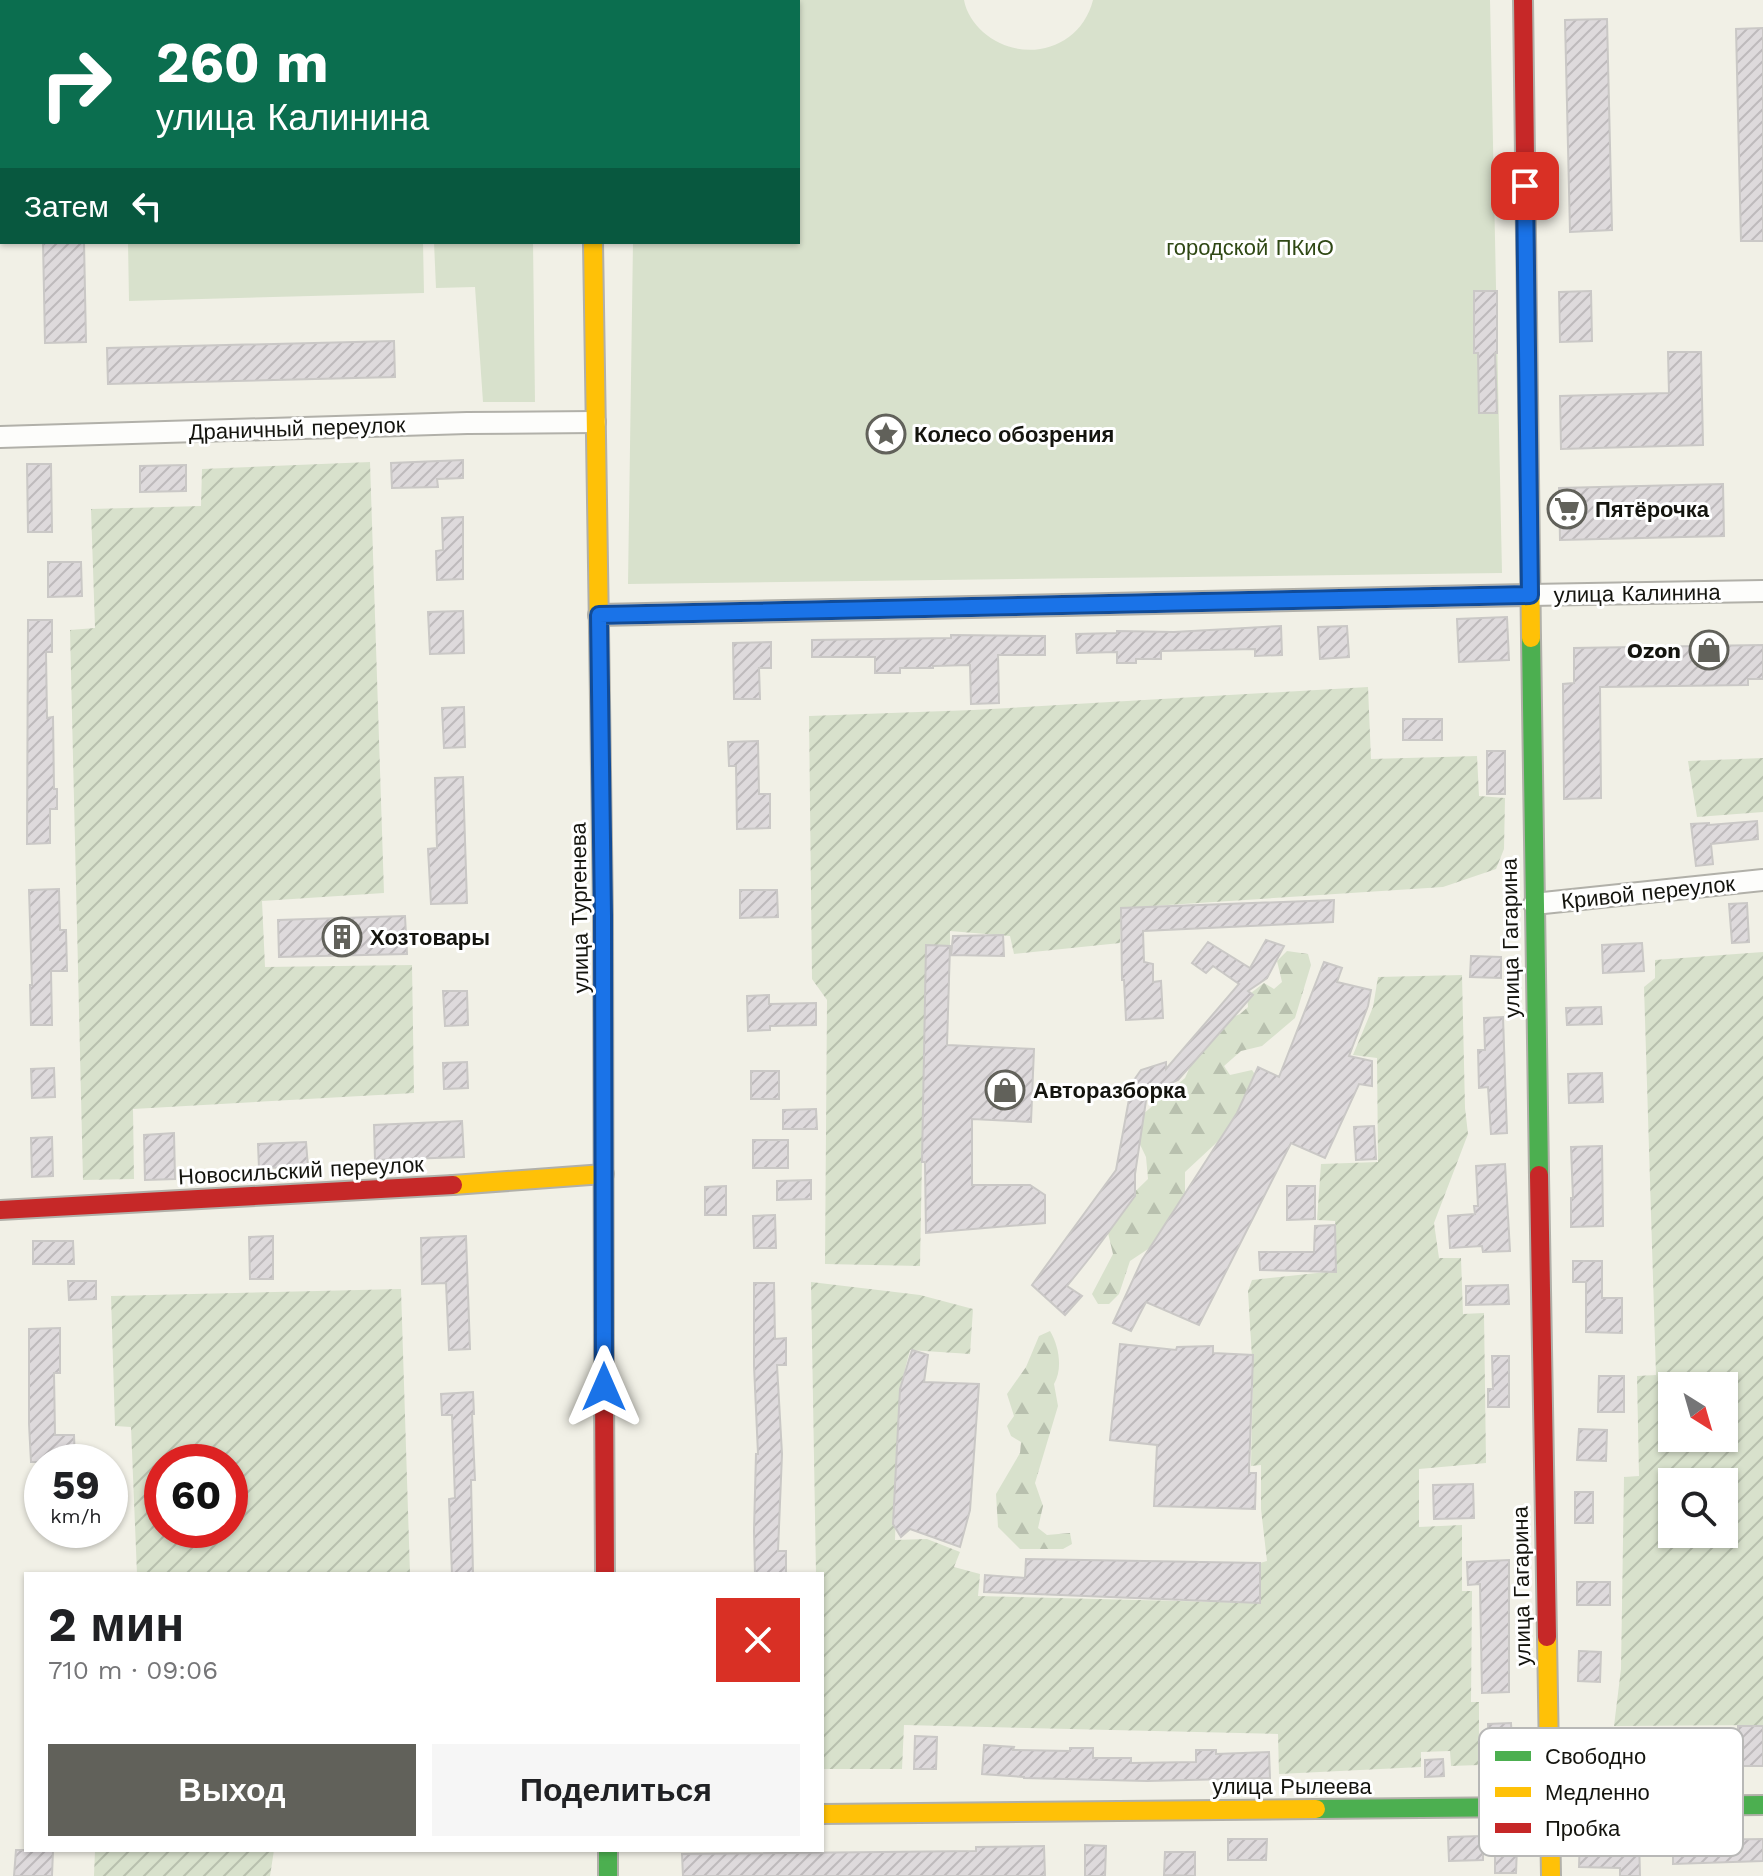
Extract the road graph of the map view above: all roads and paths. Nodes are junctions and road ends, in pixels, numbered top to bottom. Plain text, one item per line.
1 (1523, 0) edge
2 (593, 244) edge
3 (595, 422) junction
4 (0, 437) edge
5 (1763, 591) edge
6 (1530, 595) junction
7 (599, 615) junction
8 (1763, 880) edge
9 (1534, 904) junction
10 (604, 1174) junction
11 (0, 1210) edge
12 (605, 1572) edge
13 (1547, 1728) edge
14 (1743, 1805) edge
15 (1763, 1805) edge
16 (1479, 1809) edge
17 (824, 1814) edge
18 (608, 1852) edge
19 (1550, 1856) edge
20 (608, 1876) edge
21 (1551, 1876) edge

1 - 6 street, улица Гагарина
2 - 3 street, улица Тургенева
3 - 4 street, Драничный переулок
3 - 7 street, улица Тургенева
5 - 6 street, улица Калинина
6 - 7 street, улица Калинина
6 - 9 street, улица Гагарина
7 - 10 street, улица Тургенева
8 - 9 street, Кривой переулок
9 - 13 street, улица Гагарина
10 - 11 street, Новосильский переулок
10 - 12 street, улица Тургенева
14 - 15 street, улица Рылеева
16 - 17 street, улица Рылеева
18 - 20 street
19 - 21 street, улица Гагарина

